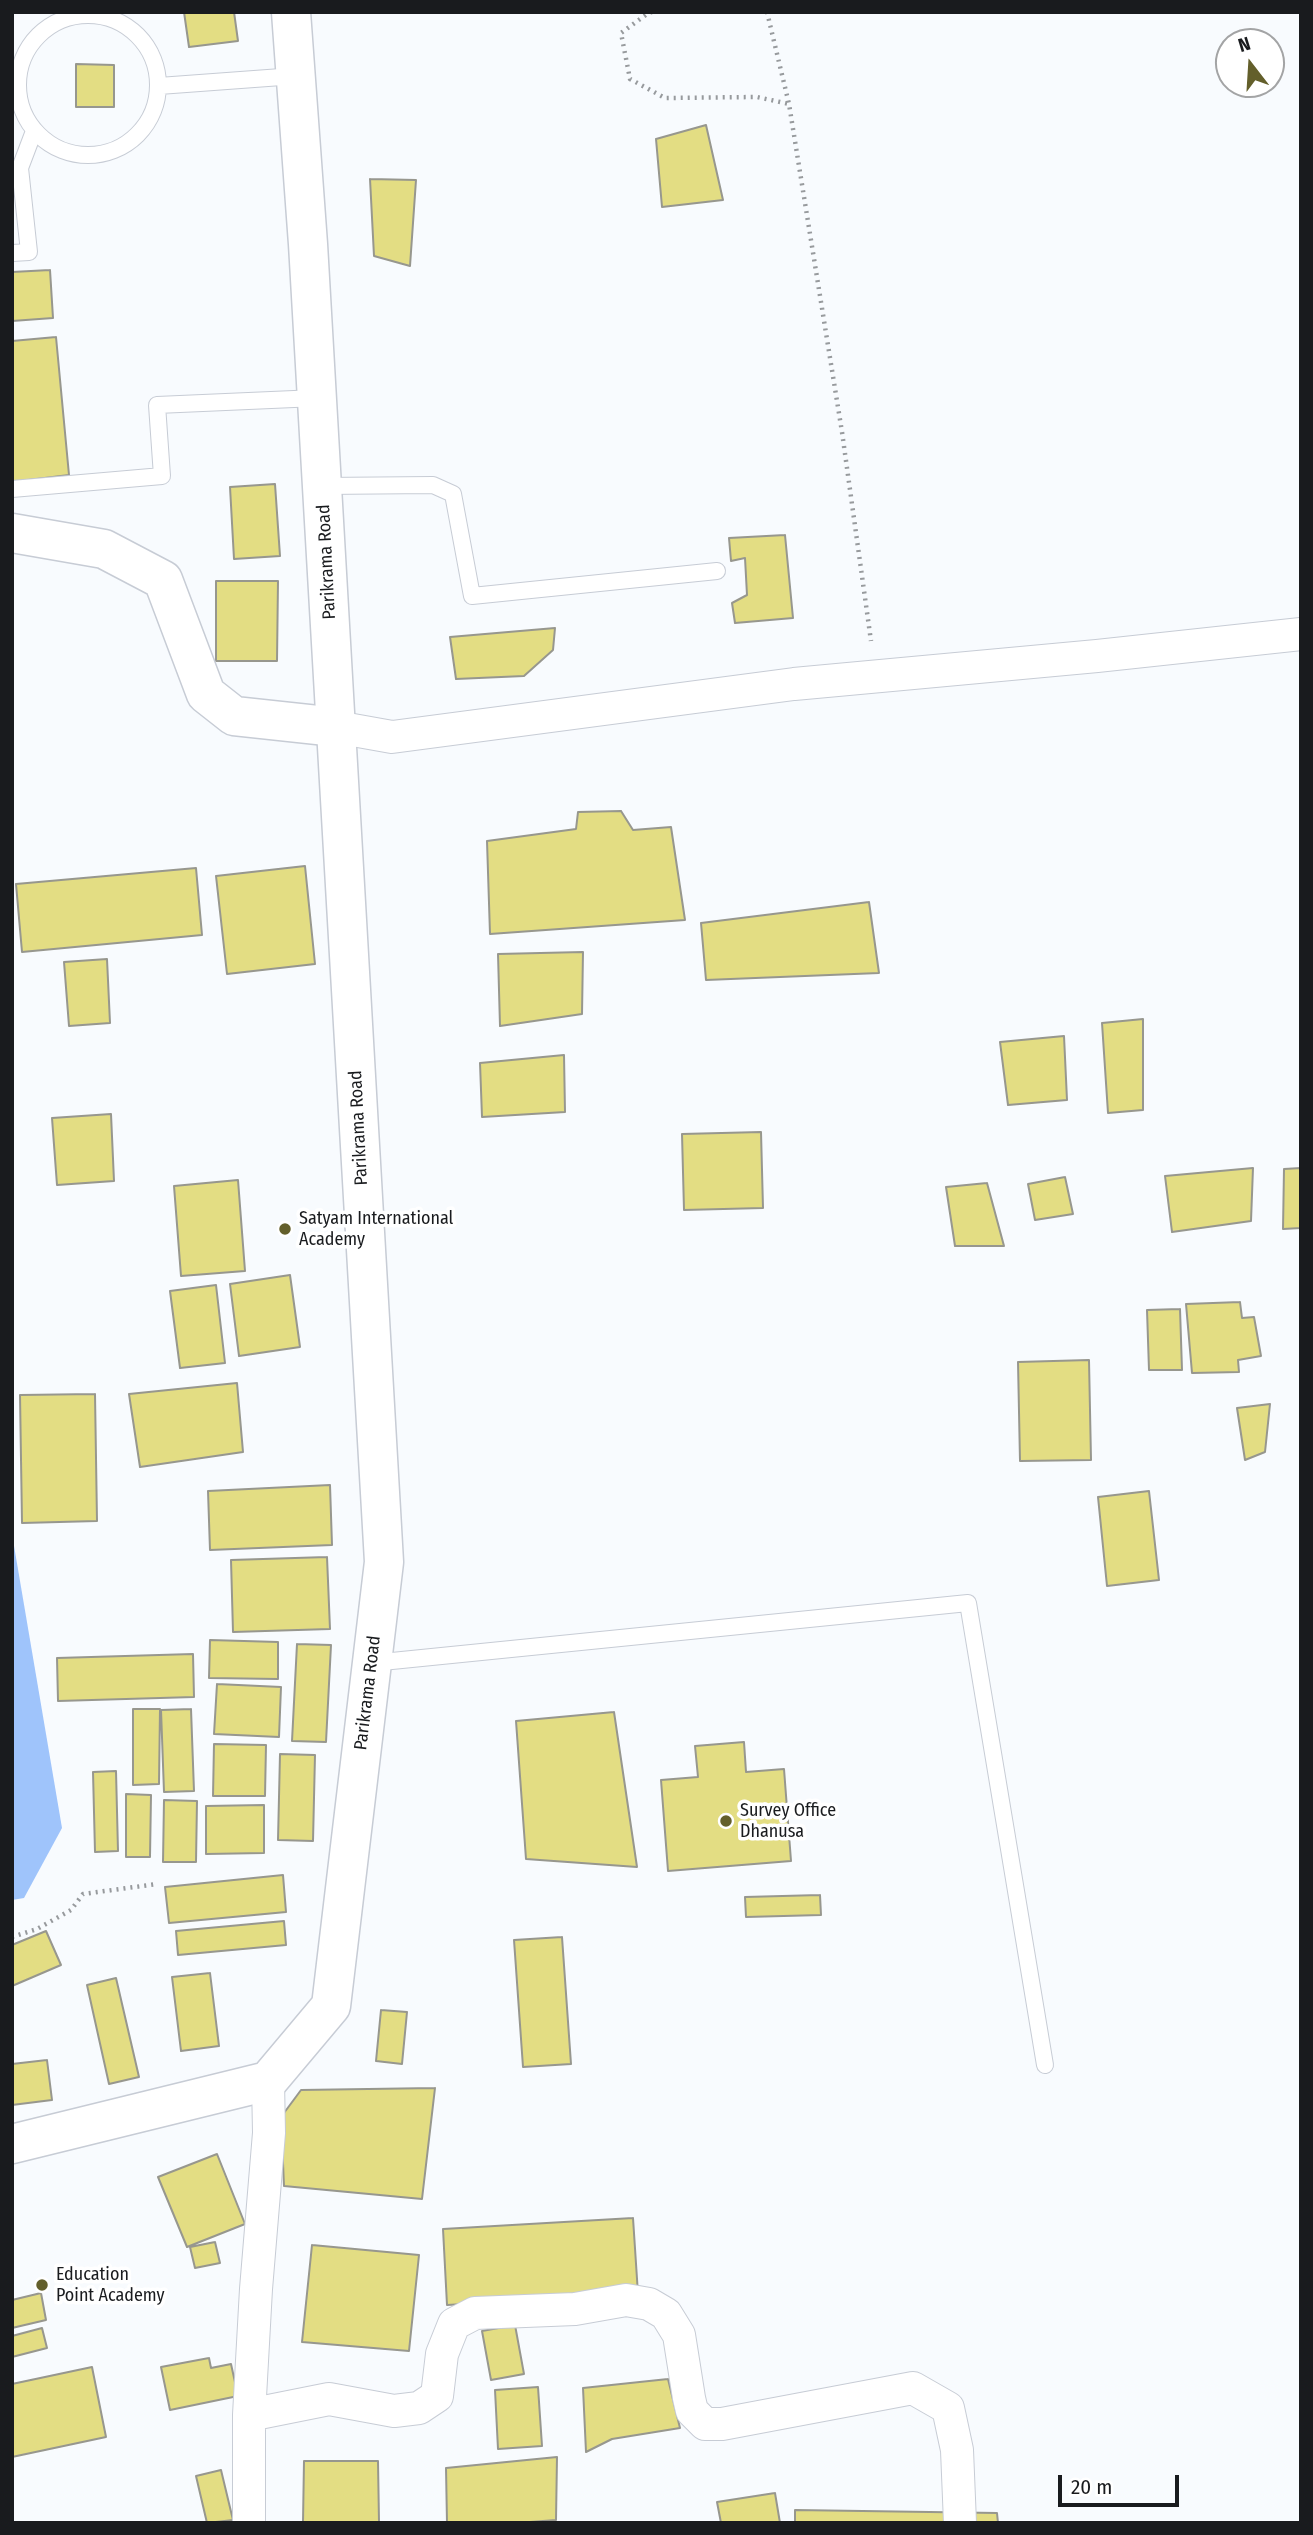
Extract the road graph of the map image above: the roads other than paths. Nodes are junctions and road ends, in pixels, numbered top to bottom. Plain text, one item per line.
1 (290, 12) edge
2 (295, 76) junction
3 (159, 86) junction
4 (34, 131) junction
5 (12, 253) edge
6 (317, 398) junction
7 (322, 486) junction
8 (12, 489) edge
9 (12, 533) edge
10 (717, 571) dead end
11 (1301, 634) edge
12 (336, 727) junction
13 (372, 1662) junction
14 (1045, 2065) dead end
15 (268, 2081) junction
16 (12, 2144) edge
17 (249, 2415) junction
18 (249, 2523) edge
19 (960, 2523) edge

1 - 2 main road, Parikrama Road
2 - 3 lane
2 - 6 main road, Parikrama Road
3 - 4 lane
3 - 4 lane
4 - 5 lane
6 - 7 main road, Parikrama Road
6 - 8 lane
7 - 10 lane
7 - 12 main road, Parikrama Road
9 - 12 main road
11 - 12 street
12 - 13 main road, Parikrama Road
13 - 14 lane
13 - 15 main road, Parikrama Road
15 - 16 main road
15 - 17 street
17 - 18 street
17 - 19 street

